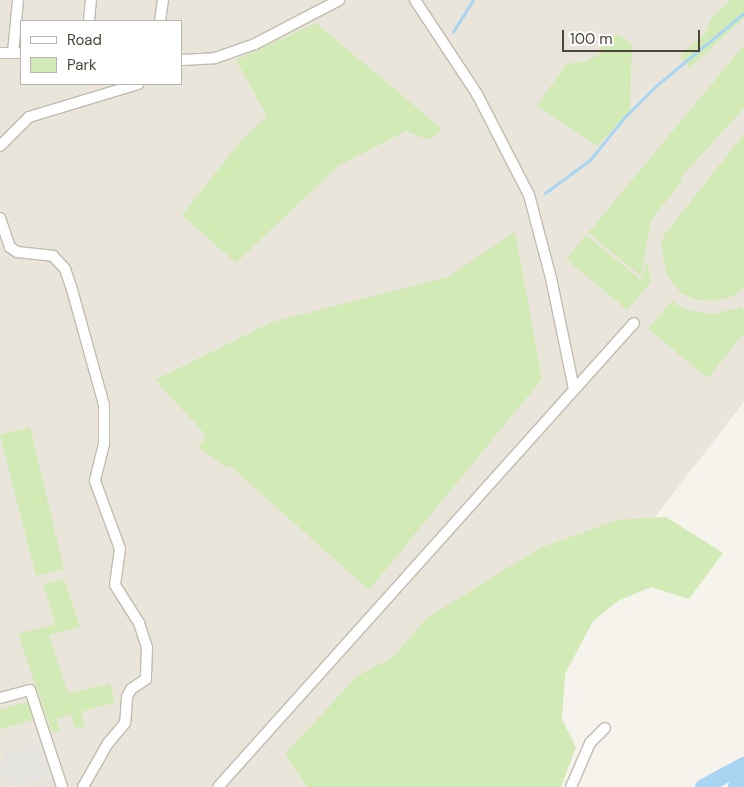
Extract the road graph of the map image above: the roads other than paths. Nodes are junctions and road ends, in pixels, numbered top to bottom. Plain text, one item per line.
1 (18, 0) edge
2 (90, 0) edge
3 (163, 0) edge
4 (339, 0) edge
5 (415, 0) edge
6 (88, 20) edge
7 (160, 20) edge
8 (0, 53) edge
9 (17, 53) edge
10 (182, 60) edge
11 (135, 85) edge
12 (0, 146) edge
13 (0, 218) edge
14 (634, 323) dead end
15 (574, 389) junction
16 (0, 698) edge
17 (605, 728) dead end
18 (62, 787) edge
19 (83, 787) edge
20 (218, 787) edge
21 (571, 787) edge

1 - 9 street
2 - 6 street
3 - 7 street
4 - 10 street
5 - 15 street
8 - 9 street
11 - 12 street
13 - 19 street
14 - 15 street
15 - 20 street
16 - 18 street
17 - 21 street

